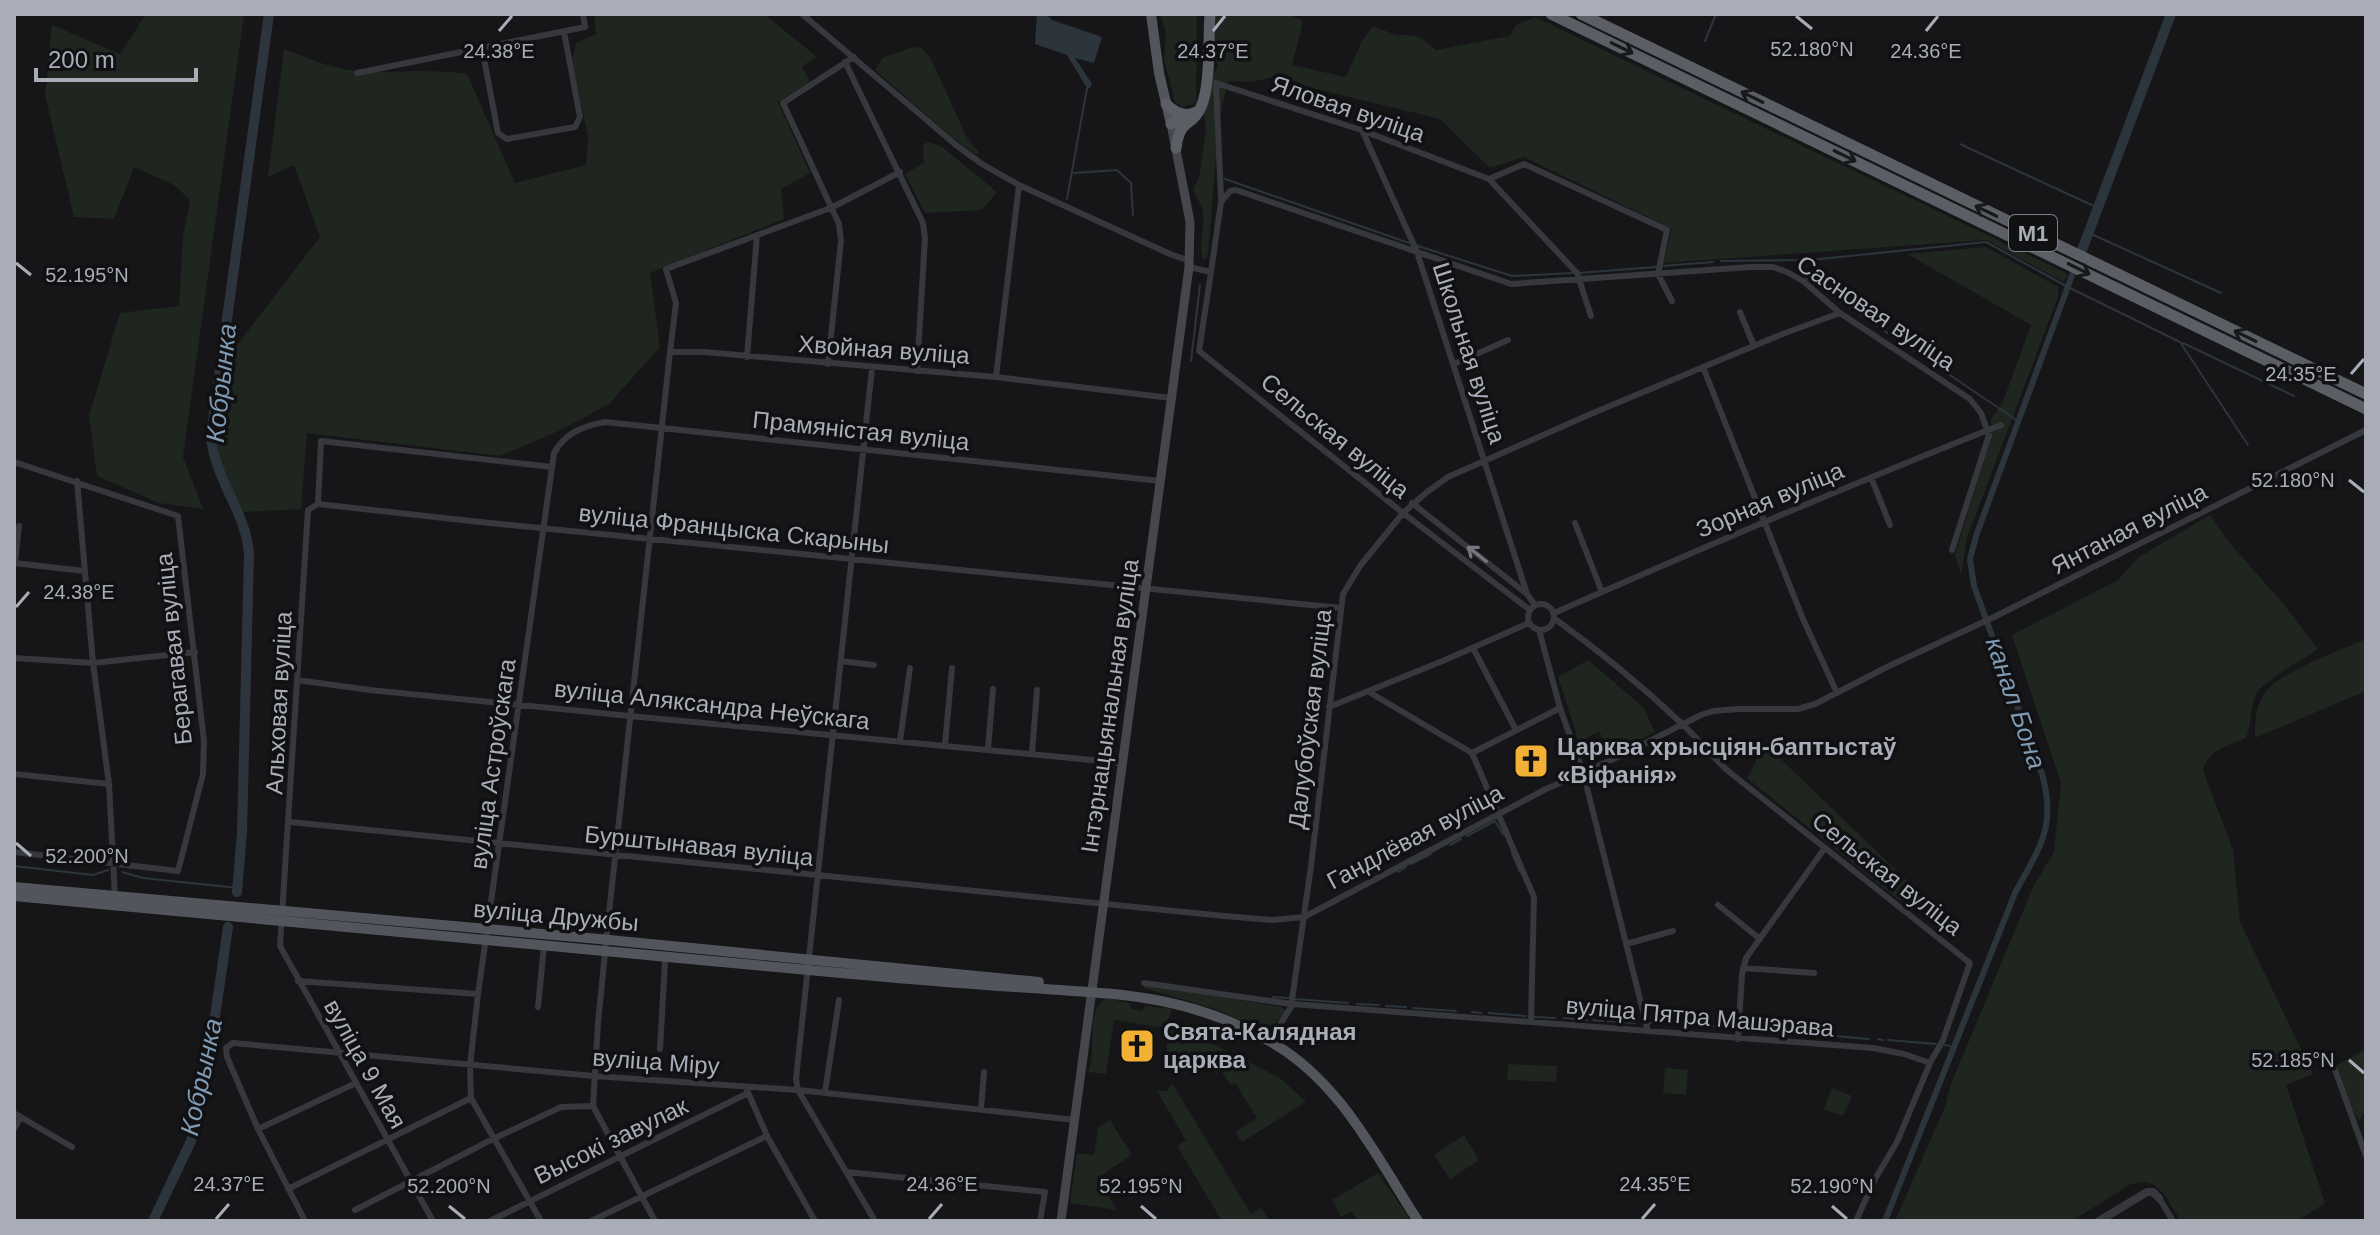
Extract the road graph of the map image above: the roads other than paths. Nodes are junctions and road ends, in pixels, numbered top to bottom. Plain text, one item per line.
1 (583, 14) edge
2 (802, 14) edge
3 (1151, 14) edge
4 (1210, 14) edge
5 (1551, 14) edge
6 (1581, 14) edge
7 (564, 32) junction
8 (482, 48) junction
9 (854, 57) junction
10 (845, 62) junction
11 (357, 73) dead end
12 (1166, 104) junction
13 (1200, 110) junction
14 (1171, 124) junction
15 (1361, 130) junction
16 (1176, 148) junction
17 (900, 172) junction
18 (1489, 179) junction
19 (1019, 185) junction
20 (1221, 202) junction
21 (833, 207) junction
22 (757, 235) junction
23 (1417, 252) junction
24 (1189, 264) junction
25 (1211, 272) junction
26 (1658, 274) junction
27 (1672, 301) dead end
28 (1740, 312) dead end
29 (1840, 313) junction
30 (1591, 316) dead end
31 (1508, 340) dead end
32 (1754, 346) junction
33 (670, 352) junction
34 (747, 357) junction
35 (828, 364) junction
36 (1454, 364) junction
37 (1703, 367) junction
38 (872, 368) junction
39 (917, 371) junction
40 (996, 377) junction
41 (2366, 394) edge
42 (1171, 398) junction
43 (2366, 409) edge
44 (2001, 425) dead end
45 (660, 428) junction
46 (1988, 430) junction
47 (2366, 430) edge
48 (561, 440) joint
49 (864, 449) junction
50 (1485, 461) junction
51 (14, 462) edge
52 (552, 467) junction
53 (1871, 477) junction
54 (77, 481) junction
55 (1161, 481) junction
56 (1412, 503) junction
57 (318, 504) junction
58 (1403, 513) junction
59 (1765, 522) junction
60 (1575, 523) dead end
61 (1890, 525) dead end
62 (19, 526) dead end
63 (545, 528) junction
64 (649, 538) junction
65 (1952, 550) dead end
66 (853, 559) junction
67 (15, 563) edge
68 (84, 571) junction
69 (1146, 589) junction
70 (1602, 592) junction
71 (1527, 594) junction
72 (1341, 608) junction
73 (1532, 608) junction
74 (1555, 616) junction
75 (1994, 617) joint
76 (1529, 623) junction
77 (1539, 630) junction
78 (1473, 648) junction
79 (195, 652) junction
80 (14, 658) edge
81 (841, 661) junction
82 (93, 663) junction
83 (874, 665) dead end
84 (910, 668) dead end
85 (952, 668) dead end
86 (297, 680) junction
87 (993, 689) dead end
88 (1037, 690) dead end
89 (1369, 692) junction
90 (1837, 693) junction
91 (520, 704) junction
92 (1329, 707) junction
93 (1560, 708) junction
94 (630, 716) junction
95 (1683, 724) junction
96 (1516, 730) junction
97 (832, 736) junction
98 (900, 741) junction
99 (945, 745) junction
100 (988, 749) junction
101 (1032, 753) junction
102 (1472, 753) junction
103 (1123, 763) junction
104 (1583, 772) junction
105 (14, 774) edge
106 (109, 784) junction
107 (1497, 815) junction
108 (290, 822) junction
109 (500, 842) junction
110 (1824, 849) junction
111 (14, 852) edge
112 (616, 856) junction
113 (115, 863) junction
114 (819, 876) junction
115 (14, 887) edge
116 (14, 896) edge
117 (115, 900) junction
118 (1104, 903) junction
119 (1718, 905) dead end
120 (283, 915) junction
121 (1304, 917) junction
122 (1673, 931) dead end
123 (487, 935) junction
124 (1760, 939) junction
125 (547, 942) junction
126 (1626, 944) junction
127 (607, 945) junction
128 (665, 962) dead end
129 (809, 965) junction
130 (1743, 968) junction
131 (1814, 973) dead end
132 (298, 981) junction
133 (1144, 983) dead end
134 (1093, 991) junction
135 (478, 994) junction
136 (839, 1000) dead end
137 (1292, 1004) junction
138 (538, 1007) dead end
139 (1531, 1021) junction
140 (1648, 1031) junction
141 (1738, 1039) junction
142 (1270, 1041) junction
143 (660, 1049) dead end
144 (338, 1051) junction
145 (1930, 1063) junction
146 (2333, 1064) dead end
147 (470, 1066) junction
148 (984, 1072) dead end
149 (594, 1076) junction
150 (356, 1083) junction
151 (747, 1090) junction
152 (798, 1090) junction
153 (825, 1092) junction
154 (471, 1098) junction
155 (593, 1106) junction
156 (981, 1109) junction
157 (17, 1115) edge
158 (1075, 1120) junction
159 (14, 1129) edge
160 (258, 1129) junction
161 (767, 1136) junction
162 (388, 1139) junction
163 (493, 1139) junction
164 (72, 1147) dead end
165 (2366, 1156) edge
166 (620, 1158) junction
167 (847, 1172) junction
168 (411, 1181) junction
169 (288, 1189) junction
170 (640, 1196) junction
171 (2159, 1198) joint
172 (530, 1202) junction
173 (355, 1210) dead end
174 (305, 1221) edge
175 (433, 1221) edge
176 (490, 1221) edge
177 (541, 1221) edge
178 (591, 1221) edge
179 (655, 1221) edge
180 (815, 1221) edge
181 (875, 1221) edge
182 (1040, 1221) edge
183 (1061, 1221) edge
184 (1418, 1221) edge
185 (1856, 1221) edge
186 (2099, 1221) edge
187 (2173, 1221) edge

1 - 7 street
2 - 9 street
3 - 12 main road
4 - 13 highway
5 -> 43 highway, М1
41 -> 6 highway, М1
7 - 8 street
7 - 8 street
8 - 11 street
9 - 10 street
9 - 19 street
10 - 17 street
10 - 21 street
12 - 13 highway
12 - 14 main road
13 - 14 highway
13 - 16 highway
14 - 16 main road, Інтэрнацыянальная вуліца
15 - 18 street, Яловая вуліца
15 - 20 street, Яловая вуліца
15 - 23 street, Школьная вуліца
16 - 24 main road, Інтэрнацыянальная вуліца
17 - 21 street
17 - 39 street
18 - 26 street
18 - 30 street, Яловая вуліца
19 - 24 street
19 - 40 street
20 - 23 street, Сасновая вуліца
20 - 25 street
21 - 22 street
21 - 35 street
22 - 33 street
22 - 34 street
23 - 26 street, Сасновая вуліца
23 - 36 street, Школьная вуліца
24 - 25 street
24 - 42 main road, Інтэрнацыянальная вуліца
25 - 58 street, Сельская вуліца
26 - 27 street
26 - 29 street, Сасновая вуліца
28 - 32 street
29 - 32 street, Далубоўская вуліца
29 - 46 street, Сасновая вуліца
31 - 36 street
32 - 37 street, Далубоўская вуліца
33 - 34 street, Хвойная вуліца
33 - 45 street
34 - 35 street, Хвойная вуліца
35 - 38 street, Хвойная вуліца
36 - 50 street, Школьная вуліца
37 - 50 street, Далубоўская вуліца
37 - 59 street
38 - 39 street, Хвойная вуліца
38 - 49 street
39 - 40 street, Хвойная вуліца
40 - 42 street, Хвойная вуліца
42 - 55 main road, Інтэрнацыянальная вуліца
44 - 46 street, Зорная вуліца
45 - 48 street, Прамяністая вуліца
45 - 49 street, Прамяністая вуліца
45 - 64 street
46 - 53 street, Зорная вуліца
46 - 65 street
47 - 75 street, Янтаная вуліца
48 - 52 street, вуліца Астроўскага
49 - 55 street, Прамяністая вуліца
49 - 66 street
50 - 56 street, Далубоўская вуліца
50 - 71 street, Школьная вуліца
51 - 54 street
52 - 57 street
52 - 63 street, вуліца Астроўскага
53 - 59 street, Зорная вуліца
53 - 61 street
54 - 68 street
54 - 79 street, Берагавая вуліца
55 - 69 main road, Інтэрнацыянальная вуліца
56 - 58 street, Далубоўская вуліца
71 -> 56 street, Сельская вуліца
57 - 63 street, вуліца Францыска Скарыны
57 - 86 street, Альховая вуліца
58 - 72 street, Далубоўская вуліца
58 - 73 street, Сельская вуліца
59 - 70 street, Зорная вуліца
59 - 90 street
60 - 70 street
62 - 67 street
63 - 64 street, вуліца Францыска Скарыны
63 - 91 street, вуліца Астроўскага
64 - 66 street, вуліца Францыска Скарыны
64 - 94 street
66 - 69 street, вуліца Францыска Скарыны
66 - 81 street
67 - 68 street
68 - 82 street
69 - 72 street, вуліца Францыска Скарыны
69 - 103 main road, Інтэрнацыянальная вуліца
70 - 74 street, Зорная вуліца
71 - 73 street, Сельская вуліца
72 - 92 street, Далубоўская вуліца
73 - 74 street
73 - 76 street
74 - 77 street, Зорная вуліца
74 - 95 street, Сельская вуліца
75 - 90 street, Гандлёвая вуліца
76 - 77 street
76 - 78 street
77 - 93 street
78 - 89 street
78 - 96 street
79 - 82 street
79 - 113 street, Берагавая вуліца
80 - 82 street
81 - 83 street
81 - 97 street
82 - 106 street
84 - 98 street
85 - 99 street
86 - 91 street, вуліца Аляксандра Неўскага
86 - 108 street, Альховая вуліца
87 - 100 street
88 - 101 street
89 - 92 street
89 - 102 street
90 - 95 street, Гандлёвая вуліца
91 - 94 street, вуліца Аляксандра Неўскага
91 - 109 street, вуліца Астроўскага
92 - 121 street, Далубоўская вуліца
93 - 96 street
93 - 104 street
94 - 97 street, вуліца Аляксандра Неўскага
94 - 112 street
95 - 104 street, Гандлёвая вуліца
95 - 110 street, Сельская вуліца
96 - 102 street
97 - 98 street, вуліца Аляксандра Неўскага
97 - 114 street
98 - 99 street, вуліца Аляксандра Неўскага
99 - 100 street, вуліца Аляксандра Неўскага
100 - 101 street, вуліца Аляксандра Неўскага
101 - 103 street, вуліца Аляксандра Неўскага
102 - 107 street
103 - 118 main road, Інтэрнацыянальная вуліца
104 - 107 street, Гандлёвая вуліца
104 - 126 street
105 - 106 street
106 - 113 street
107 - 121 street, Гандлёвая вуліца
107 - 139 street
108 - 109 street, Бурштынавая вуліца
108 - 120 street, Альховая вуліца
109 - 112 street, Бурштынавая вуліца
109 - 123 street, вуліца Астроўскага
110 - 124 street
110 - 145 street, Сельская вуліца
111 - 113 street
112 - 114 street, Бурштынавая вуліца
112 - 127 street
113 - 117 street
114 - 118 street, Бурштынавая вуліца
114 - 129 street
115 - 117 main road, вуліца Дружбы
116 - 117 main road, вуліца Дружбы
117 - 120 main road, вуліца Дружбы
117 - 120 main road, вуліца Дружбы
118 - 121 street, Гандлёвая вуліца
118 - 134 main road, Інтэрнацыянальная вуліца
119 - 124 street
120 - 123 main road, вуліца Дружбы
120 - 123 main road, вуліца Дружбы
120 - 132 street, вуліца 9 Мая
121 - 137 street, Далубоўская вуліца
122 - 126 street
123 - 125 main road, вуліца Дружбы
123 - 135 street, вуліца Астроўскага
124 - 130 street
125 - 127 main road, вуліца Дружбы
125 - 138 street
126 - 140 street
127 - 129 main road, вуліца Дружбы
127 - 129 main road, вуліца Дружбы
127 - 149 street
128 - 143 street
129 - 134 main road, вуліца Дружбы
129 - 134 main road, вуліца Дружбы
129 - 152 street
130 - 131 street
130 - 141 street
132 - 135 street
132 - 144 street, вуліца 9 Мая
133 - 137 street, вуліца Пятра Машэрава
134 - 142 main road, вуліца Дружбы
134 - 158 main road, Інтэрнацыянальная вуліца
135 - 147 street, вуліца Астроўскага
136 - 153 street
137 - 139 street, вуліца Пятра Машэрава
137 - 142 street, Далубоўская вуліца
139 - 140 street, вуліца Пятра Машэрава
140 - 141 street, вуліца Пятра Машэрава
141 - 145 street, вуліца Пятра Машэрава
142 - 184 main road, вуліца Дружбы
144 - 147 street, вуліца Міру
144 - 150 street, вуліца 9 Мая
144 - 160 street, вуліца Міру
145 - 185 street
146 - 165 street
147 - 149 street, вуліца Міру
147 - 154 street, вуліца Астроўскага
148 - 156 street
149 - 151 street, вуліца Міру
149 - 155 street
150 - 160 street
150 - 162 street, вуліца 9 Мая
151 - 152 street, вуліца Міру
151 - 161 street
151 - 166 street, Высокі завулак
152 - 153 street, вуліца Міру
152 - 167 street
153 - 156 street, вуліца Міру
154 - 162 street
154 - 163 street, вуліца Астроўскага
155 - 163 street
155 - 166 street
156 - 158 street, вуліца Міру
157 - 159 street
157 - 164 street
158 - 183 main road, Інтэрнацыянальная вуліца
160 - 169 street
161 - 170 street
161 - 180 street
162 - 168 street, вуліца 9 Мая
162 - 169 street
163 - 168 street
163 - 172 street, вуліца Астроўскага
166 - 170 street
166 - 172 street, Высокі завулак
167 - 181 street
167 - 182 street
168 - 173 street
168 - 175 street, вуліца 9 Мая
169 - 174 street
170 - 178 street
170 - 179 street
171 - 186 street
171 - 187 street
172 - 176 street, Высокі завулак
172 - 177 street, вуліца Астроўскага

